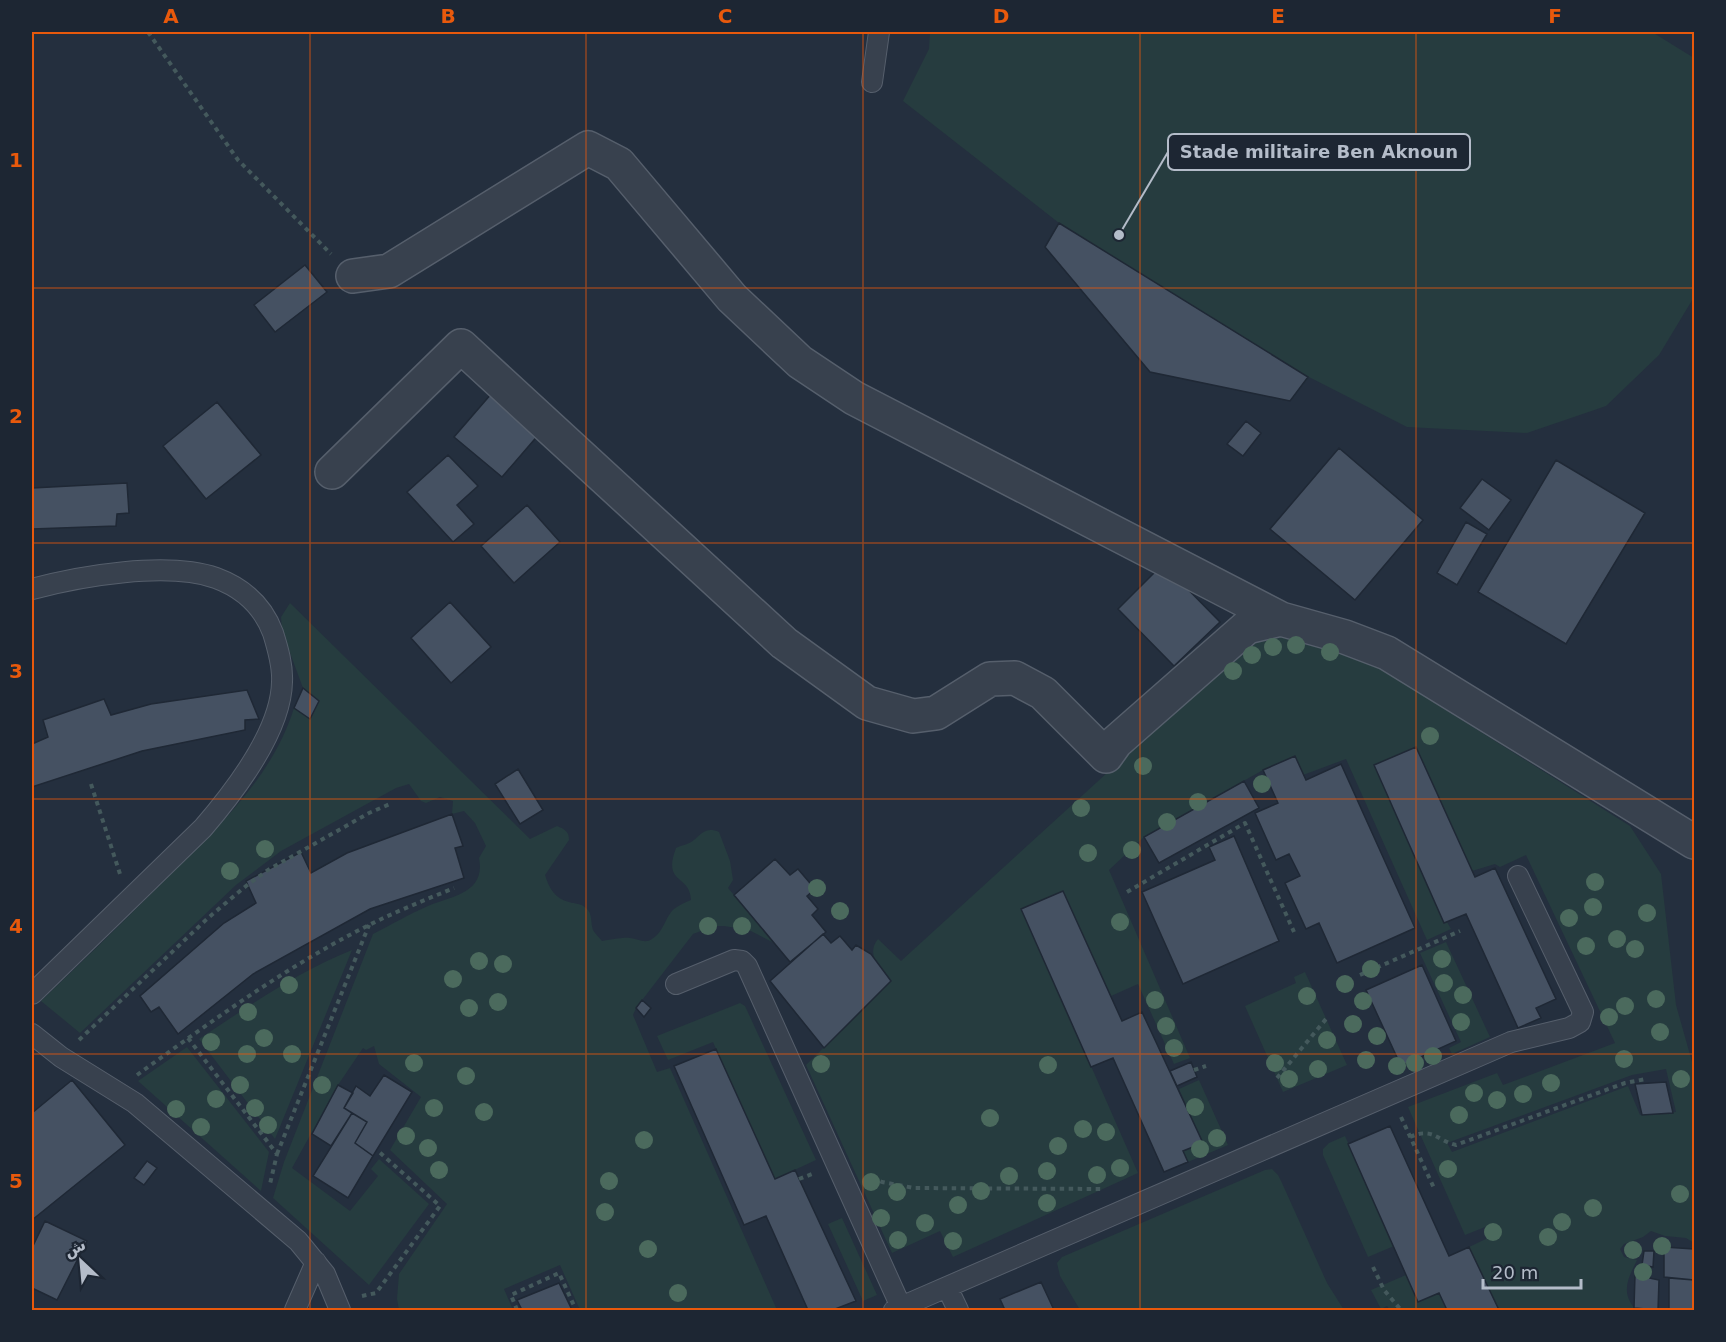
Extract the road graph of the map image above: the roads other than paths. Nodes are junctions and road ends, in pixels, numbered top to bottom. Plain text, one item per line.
1 (879, 32) edge
2 (872, 82) dead end
3 (353, 276) road end
4 (332, 472) dead end
5 (32, 589) edge
6 (1281, 619) junction
7 (1695, 842) edge
8 (1518, 876) dead end
9 (676, 984) dead end
10 (32, 994) edge
11 (32, 1034) edge
12 (316, 1262) junction
13 (947, 1287) junction
14 (338, 1305) edge
15 (898, 1309) edge
16 (295, 1311) edge
17 (958, 1311) edge

1 - 2 lane
3 - 6 street
4 - 6 street
5 - 10 lane
6 - 7 street
8 - 13 lane
9 - 15 lane
11 - 12 lane
12 - 14 lane
12 - 16 lane
13 - 15 lane
13 - 17 lane

